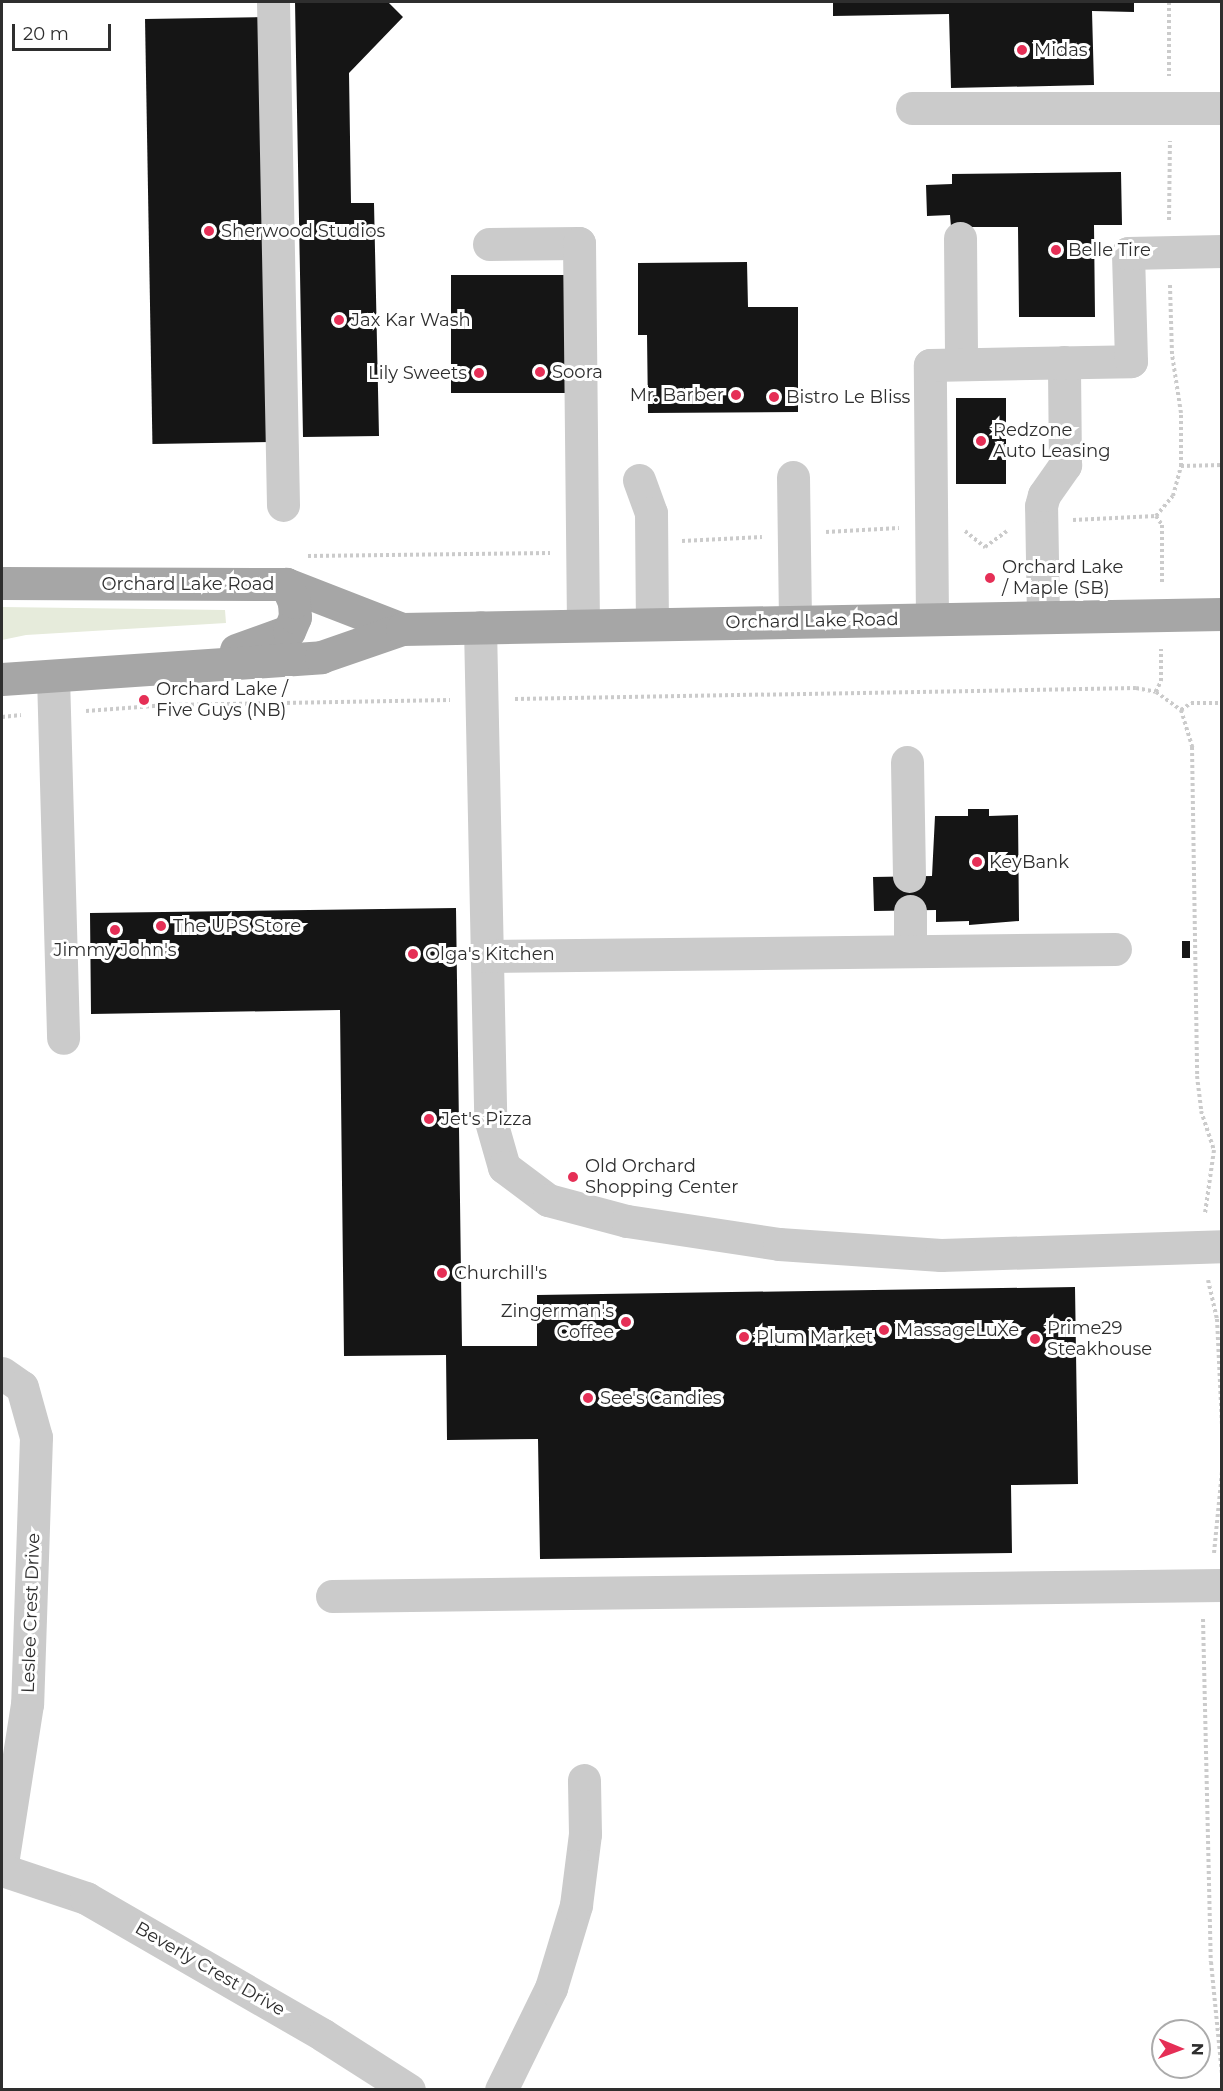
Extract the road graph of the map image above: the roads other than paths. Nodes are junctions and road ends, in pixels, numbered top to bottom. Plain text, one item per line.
1 (273, 2) edge
2 (912, 108) dead end
3 (1221, 108) edge
4 (960, 238) dead end
5 (489, 244) dead end
6 (1221, 251) edge
7 (1064, 362) junction
8 (961, 364) junction
9 (793, 477) dead end
10 (639, 480) dead end
11 (284, 505) dead end
12 (2, 583) edge
13 (286, 584) junction
14 (1221, 614) edge
15 (1043, 617) junction
16 (932, 619) junction
17 (795, 621) junction
18 (652, 624) junction
19 (583, 626) junction
20 (480, 627) junction
21 (402, 629) junction
22 (173, 668) junction
23 (52, 676) junction
24 (2, 679) edge
25 (907, 762) dead end
26 (909, 876) dead end
27 (910, 911) dead end
28 (1115, 949) dead end
29 (910, 951) junction
30 (486, 956) junction
31 (63, 1038) dead end
32 (1214, 1246) edge
33 (2, 1373) edge
34 (1215, 1585) edge
35 (332, 1596) dead end
36 (584, 1780) dead end
37 (2, 1863) edge
38 (2, 1870) edge
39 (409, 2090) edge
40 (501, 2090) edge

1 - 11 street
2 - 3 street
4 - 8 street
5 - 19 street
6 - 7 street
7 - 8 street
7 - 15 street
8 - 16 street
9 - 17 street
10 - 18 street
12 - 13 main road, Orchard Lake Road
13 - 21 main road, Orchard Lake Road
13 - 22 main road
14 - 15 main road, Orchard Lake Road
15 - 16 main road, Orchard Lake Road
16 - 17 main road, Orchard Lake Road
17 - 18 main road, Orchard Lake Road
18 - 19 main road, Orchard Lake Road
19 - 20 main road, Orchard Lake Road
20 - 21 main road, Orchard Lake Road
20 - 30 street
21 - 22 main road, Orchard Lake Road
22 - 23 main road, Orchard Lake Road
23 - 24 main road, Orchard Lake Road
23 - 31 street
25 - 26 street
27 - 29 street
28 - 29 street
29 - 30 street
30 - 32 street
33 - 37 street, Leslee Crest Drive
34 - 35 street
36 - 40 street
38 - 39 street, Beverly Crest Drive

